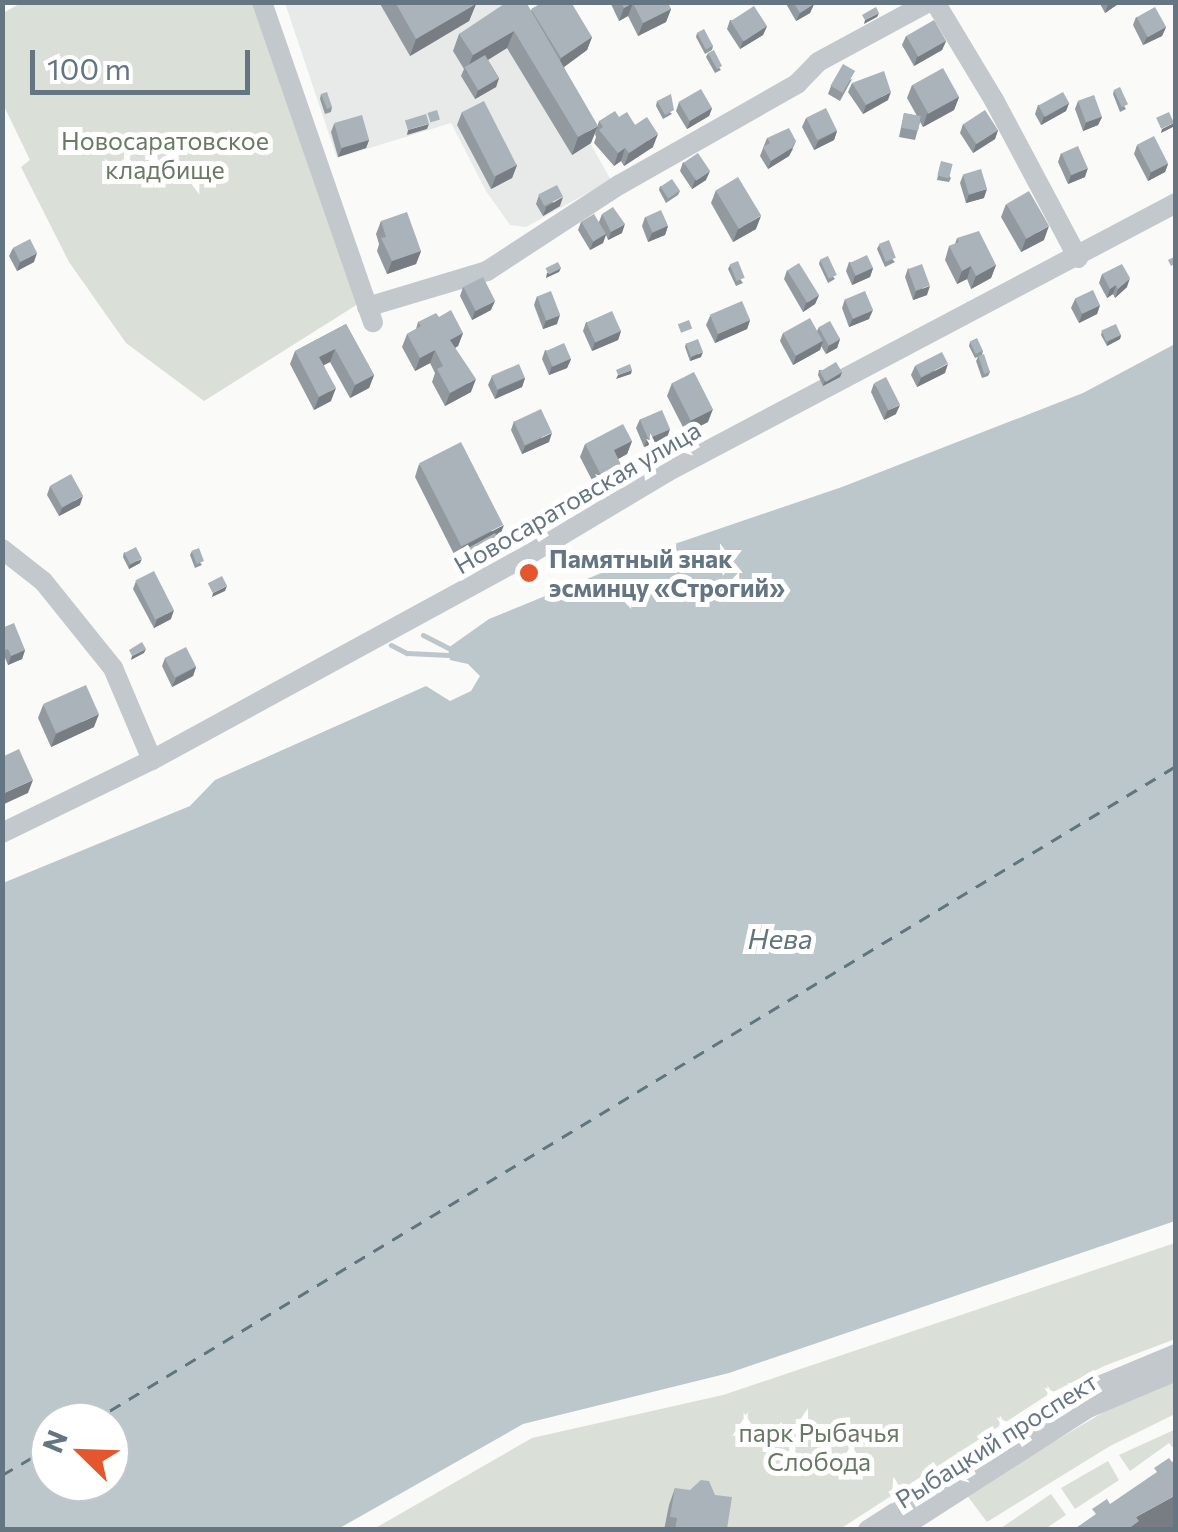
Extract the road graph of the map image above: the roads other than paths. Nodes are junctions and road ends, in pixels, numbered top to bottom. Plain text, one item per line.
1 (262, 2) edge
2 (932, 2) edge
3 (1176, 203) edge
4 (1078, 258) junction
5 (2, 549) edge
6 (152, 760) junction
7 (2, 832) edge
8 (1176, 1354) edge
9 (1176, 1371) edge
10 (868, 1530) edge
11 (898, 1530) edge

1 - 2 street
2 - 4 street
3 - 4 street, Новосаратовская улица
4 - 6 street, Новосаратовская улица
5 - 6 street
6 - 7 street, Новосаратовская улица
8 - 10 street, Рыбацкий проспект
9 - 11 street, Рыбацкий проспект

